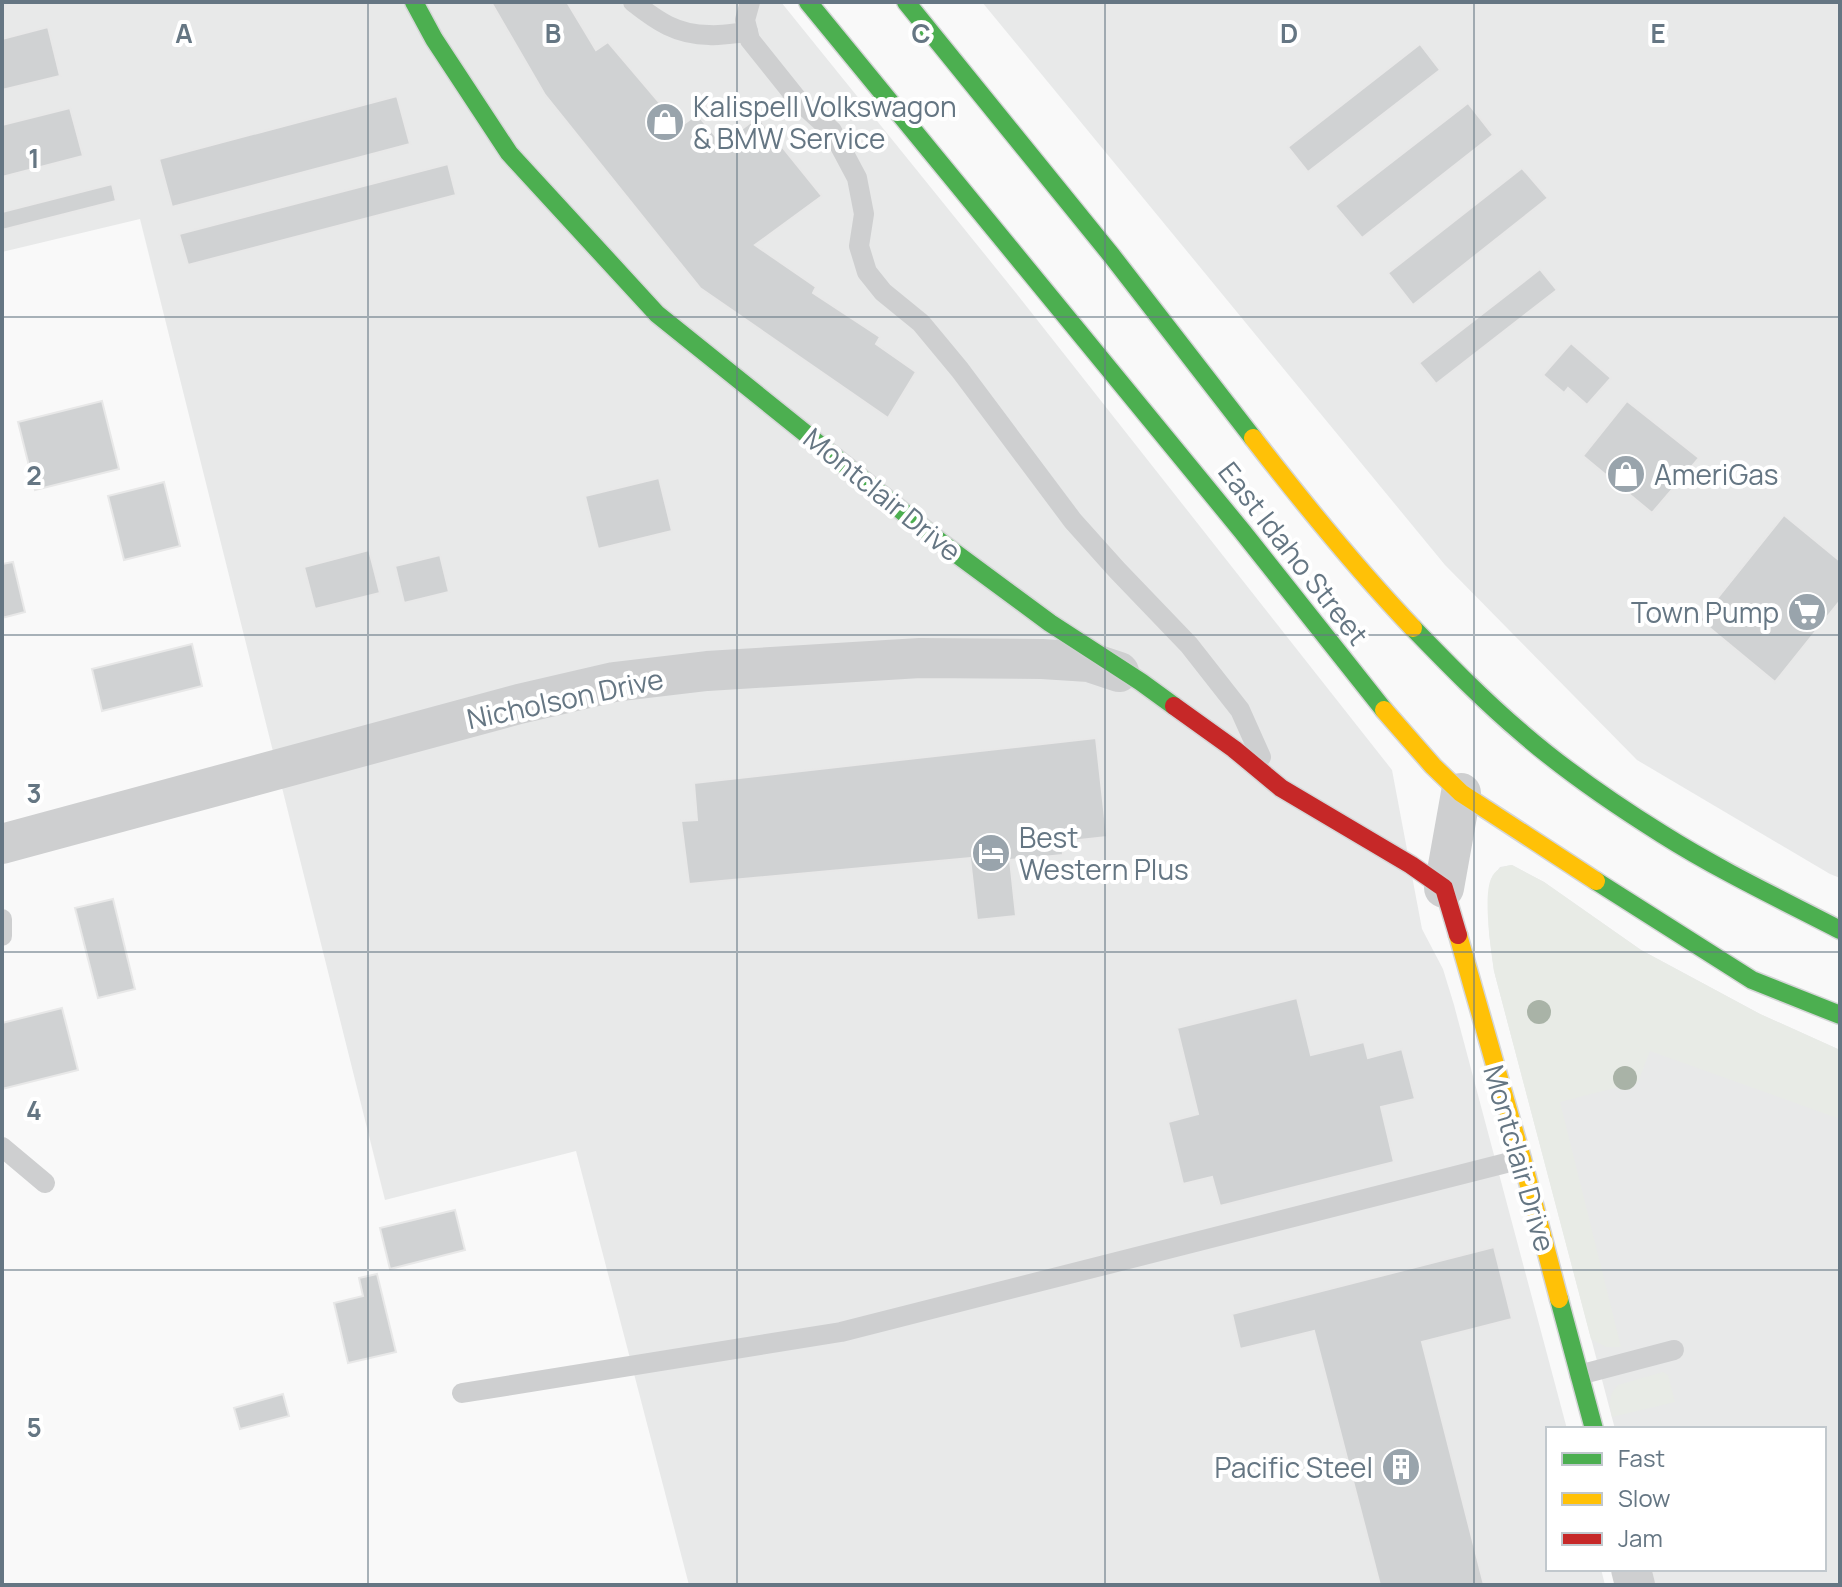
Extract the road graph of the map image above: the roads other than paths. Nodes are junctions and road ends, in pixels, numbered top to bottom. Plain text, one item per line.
1 (414, 2) edge
2 (633, 2) edge
3 (750, 2) edge
4 (808, 2) edge
5 (906, 2) edge
6 (748, 32) junction
7 (1141, 682) junction
8 (1265, 776) junction
9 (1461, 793) junction
10 (2, 844) edge
11 (1444, 888) junction
12 (2, 919) edge
13 (1840, 930) edge
14 (2, 936) edge
15 (1840, 1015) edge
16 (2, 1147) edge
17 (1522, 1159) junction
18 (45, 1183) dead end
19 (1674, 1350) dead end
20 (1579, 1375) junction
21 (462, 1393) dead end
22 (1593, 1427) edge

1 - 7 main road, Montclair Drive
2 - 6 lane
3 - 6 lane
4 - 9 main road, East Idaho Street
5 - 13 main road, East Idaho Street
6 - 8 lane
7 - 8 main road, Montclair Drive
7 - 10 street, Nicholson Drive
8 - 11 main road, Montclair Drive
9 - 11 street, Montclair Drive
9 - 15 main road, East Idaho Street
11 - 17 main road, Montclair Drive
12 - 14 lane
16 - 18 lane
17 - 20 main road, Montclair Drive
17 - 21 lane
19 - 20 lane
20 - 22 main road, Montclair Drive

